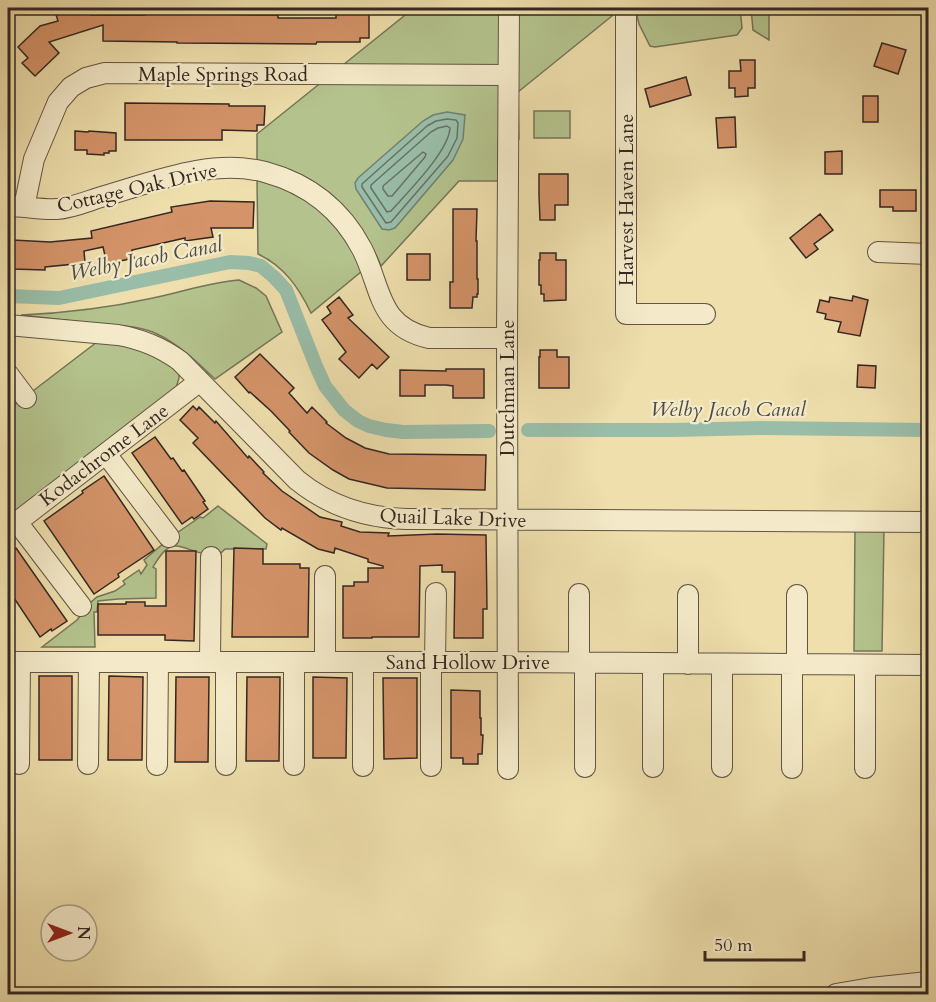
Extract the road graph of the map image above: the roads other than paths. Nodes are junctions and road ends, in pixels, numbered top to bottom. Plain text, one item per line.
1 (508, 8) edge
2 (626, 8) edge
3 (508, 75) junction
4 (16, 206) edge
5 (878, 252) dead end
6 (928, 254) edge
7 (705, 314) dead end
8 (8, 325) edge
9 (507, 338) junction
10 (8, 374) edge
11 (200, 381) junction
12 (26, 398) dead end
13 (106, 454) junction
14 (508, 520) junction
15 (928, 522) edge
16 (12, 525) edge
17 (169, 537) dead end
18 (211, 557) dead end
19 (325, 576) dead end
20 (436, 593) dead end
21 (579, 594) dead end
22 (688, 595) dead end
23 (796, 595) dead end
24 (81, 606) dead end
25 (14, 662) edge
26 (89, 662) junction
27 (158, 662) junction
28 (218, 662) junction
29 (294, 662) junction
30 (325, 662) junction
31 (363, 662) junction
32 (433, 662) junction
33 (508, 662) junction
34 (582, 663) junction
35 (653, 663) junction
36 (688, 664) junction
37 (722, 664) junction
38 (794, 664) junction
39 (865, 665) junction
40 (928, 665) edge
41 (19, 764) dead end
42 (88, 764) dead end
43 (157, 765) dead end
44 (226, 765) dead end
45 (294, 765) dead end
46 (363, 766) dead end
47 (431, 766) dead end
48 (585, 766) dead end
49 (653, 767) dead end
50 (722, 767) dead end
51 (792, 768) dead end
52 (865, 768) dead end
53 (508, 769) dead end
54 (928, 982) edge
55 (836, 994) edge

1 - 3 street, Dutchman Lane
2 - 7 street, Harvest Haven Lane
3 - 4 street, Maple Springs Road
3 - 9 street, Dutchman Lane
4 - 9 street, Cottage Oak Drive
5 - 6 street
8 - 11 street, Quail Lake Drive
9 - 14 street, Dutchman Lane
10 - 12 street
11 - 13 street, Kodachrome Lane
11 - 14 street, Quail Lake Drive
13 - 16 street, Kodachrome Lane
13 - 17 street
14 - 15 street, Quail Lake Drive
14 - 33 street, Dutchman Lane
16 - 24 street
18 - 28 street
19 - 30 street
20 - 32 street
21 - 34 street
22 - 36 street
23 - 38 street
25 - 26 street, Sand Hollow Drive
25 - 41 street
26 - 27 street, Sand Hollow Drive
26 - 42 street
27 - 28 street, Sand Hollow Drive
27 - 43 street
28 - 29 street, Sand Hollow Drive
28 - 44 street
29 - 30 street, Sand Hollow Drive
29 - 45 street
30 - 31 street, Sand Hollow Drive
31 - 32 street, Sand Hollow Drive
31 - 46 street
32 - 33 street, Sand Hollow Drive
32 - 47 street
33 - 34 street, Sand Hollow Drive
33 - 53 street, Dutchman Lane
34 - 35 street, Sand Hollow Drive
34 - 48 street
35 - 36 street, Sand Hollow Drive
35 - 49 street
36 - 37 street, Sand Hollow Drive
37 - 38 street, Sand Hollow Drive
37 - 50 street
38 - 39 street, Sand Hollow Drive
38 - 51 street
39 - 40 street, Sand Hollow Drive
39 - 52 street
54 - 55 street

